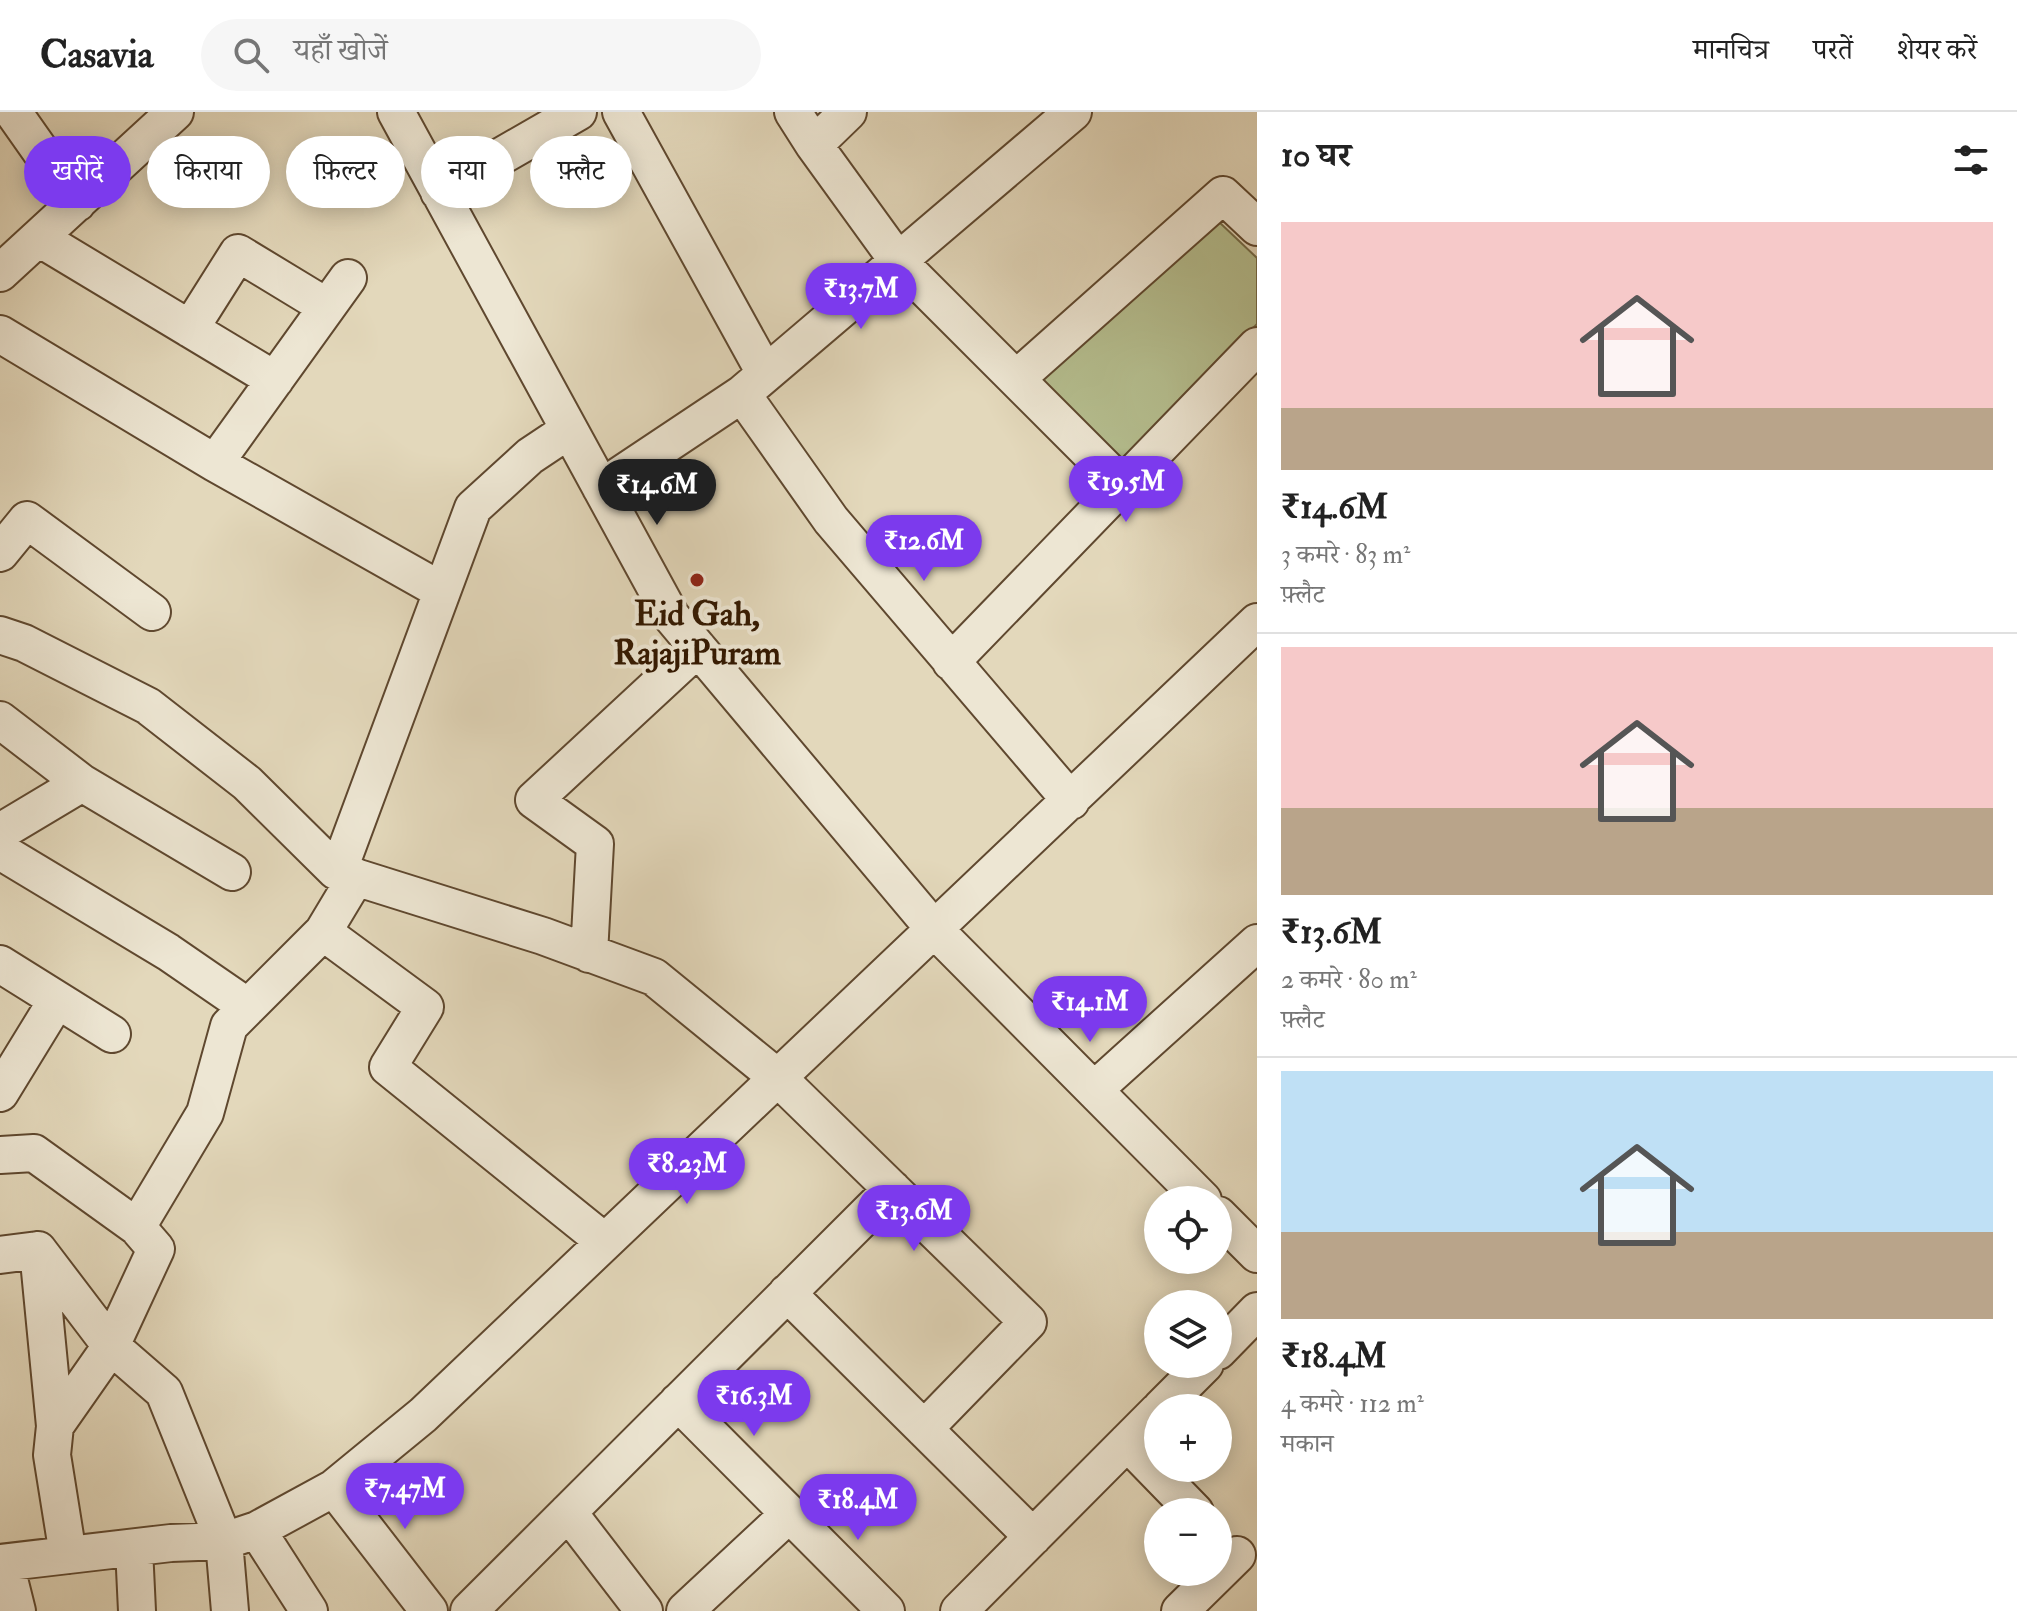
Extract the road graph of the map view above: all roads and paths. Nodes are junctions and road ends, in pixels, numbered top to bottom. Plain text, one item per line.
1 (175, 112) edge
2 (396, 112) edge
3 (578, 112) edge
4 (621, 112) edge
5 (793, 112) edge
6 (848, 112) edge
7 (1073, 112) edge
8 (17, 113) edge
9 (32, 136) edge
10 (814, 145) junction
11 (514, 149) edge
12 (131, 153) edge
13 (421, 159) edge
14 (72, 208) edge
15 (448, 208) edge
16 (1257, 227) edge
17 (39, 238) junction
18 (898, 261) junction
19 (2, 267) edge
20 (348, 278) dead end
21 (327, 307) junction
22 (190, 329) junction
23 (0, 334) edge
24 (1257, 346) edge
25 (1016, 379) junction
26 (275, 380) junction
27 (753, 383) junction
28 (569, 430) junction
29 (215, 463) junction
30 (1122, 485) junction
31 (601, 488) junction
32 (0, 553) edge
33 (442, 591) junction
34 (152, 612) dead end
35 (1257, 622) edge
36 (0, 635) edge
37 (698, 648) junction
38 (951, 662) junction
39 (0, 720) edge
40 (82, 783) junction
41 (1071, 801) junction
42 (0, 832) edge
43 (0, 851) edge
44 (232, 872) dead end
45 (347, 874) junction
46 (935, 930) junction
47 (323, 932) junction
48 (1257, 943) edge
49 (589, 954) junction
50 (0, 964) edge
51 (57, 1000) junction
52 (248, 1007) junction
53 (112, 1034) dead end
54 (778, 1078) junction
55 (1094, 1090) junction
56 (0, 1093) edge
57 (0, 1155) edge
58 (1189, 1186) edge
59 (892, 1189) junction
60 (137, 1227) junction
61 (1232, 1229) edge
62 (605, 1242) junction
63 (38, 1250) junction
64 (1257, 1254) edge
65 (0, 1255) edge
66 (787, 1293) junction
67 (1257, 1311) edge
68 (1232, 1337) edge
69 (111, 1346) junction
70 (1191, 1378) edge
71 (1176, 1394) edge
72 (678, 1402) junction
73 (55, 1426) junction
74 (1144, 1426) edge
75 (924, 1429) junction
76 (1127, 1442) junction
77 (334, 1488) junction
78 (1181, 1498) edge
79 (568, 1512) junction
80 (788, 1515) junction
81 (240, 1535) junction
82 (1033, 1537) junction
83 (134, 1548) junction
84 (68, 1555) junction
85 (1237, 1555) edge
86 (2, 1563) edge
87 (17, 1611) edge
88 (137, 1611) edge
89 (230, 1611) edge
90 (309, 1611) edge
91 (429, 1611) edge
92 (469, 1611) edge
93 (644, 1611) edge
94 (685, 1611) edge
95 (886, 1611) edge
96 (959, 1611) edge
97 (1180, 1611) edge

1 - 12 street
2 - 13 street
3 - 11 street
4 - 27 street
5 - 10 street
6 - 10 street
7 - 18 street
8 - 9 street
10 - 18 street
14 - 17 street
15 - 28 street
16 - 25 street
17 - 19 street
17 - 22 street
18 - 25 street
18 - 27 street
20 - 21 street
21 - 22 street
21 - 26 street
22 - 26 street
23 - 29 street
24 - 30 street
25 - 30 street
26 - 29 street
27 - 31 street
27 - 38 street
28 - 31 street
28 - 33 street
29 - 33 street
30 - 38 street
31 - 37 street
32 - 34 street
33 - 45 street
35 - 41 street
36 - 45 street
37 - 46 street
37 - 49 street
38 - 41 street
39 - 40 street
40 - 42 street
40 - 44 street
41 - 46 street
43 - 52 street
45 - 47 street
45 - 49 street
46 - 54 street
46 - 55 street
47 - 52 street
47 - 62 street
48 - 55 street
49 - 54 street
50 - 51 street
51 - 53 street
51 - 56 street
52 - 60 street
54 - 59 street
54 - 62 street
55 - 58 street
57 - 60 street
59 - 66 street
59 - 75 street
60 - 69 street
61 - 64 street
62 - 77 street
63 - 65 street
63 - 69 street
63 - 73 street
66 - 72 street
66 - 75 street
67 - 68 street
69 - 73 street
69 - 81 street
70 - 71 street
72 - 79 street
72 - 80 street
73 - 84 street
74 - 76 street
75 - 82 street
76 - 78 street
76 - 82 street
77 - 81 street
77 - 91 street
79 - 92 street
79 - 93 street
80 - 94 street
80 - 95 street
81 - 83 street
81 - 89 street
81 - 90 street
82 - 96 street
83 - 84 street
83 - 88 street
84 - 86 street
85 - 97 street
86 - 87 street

